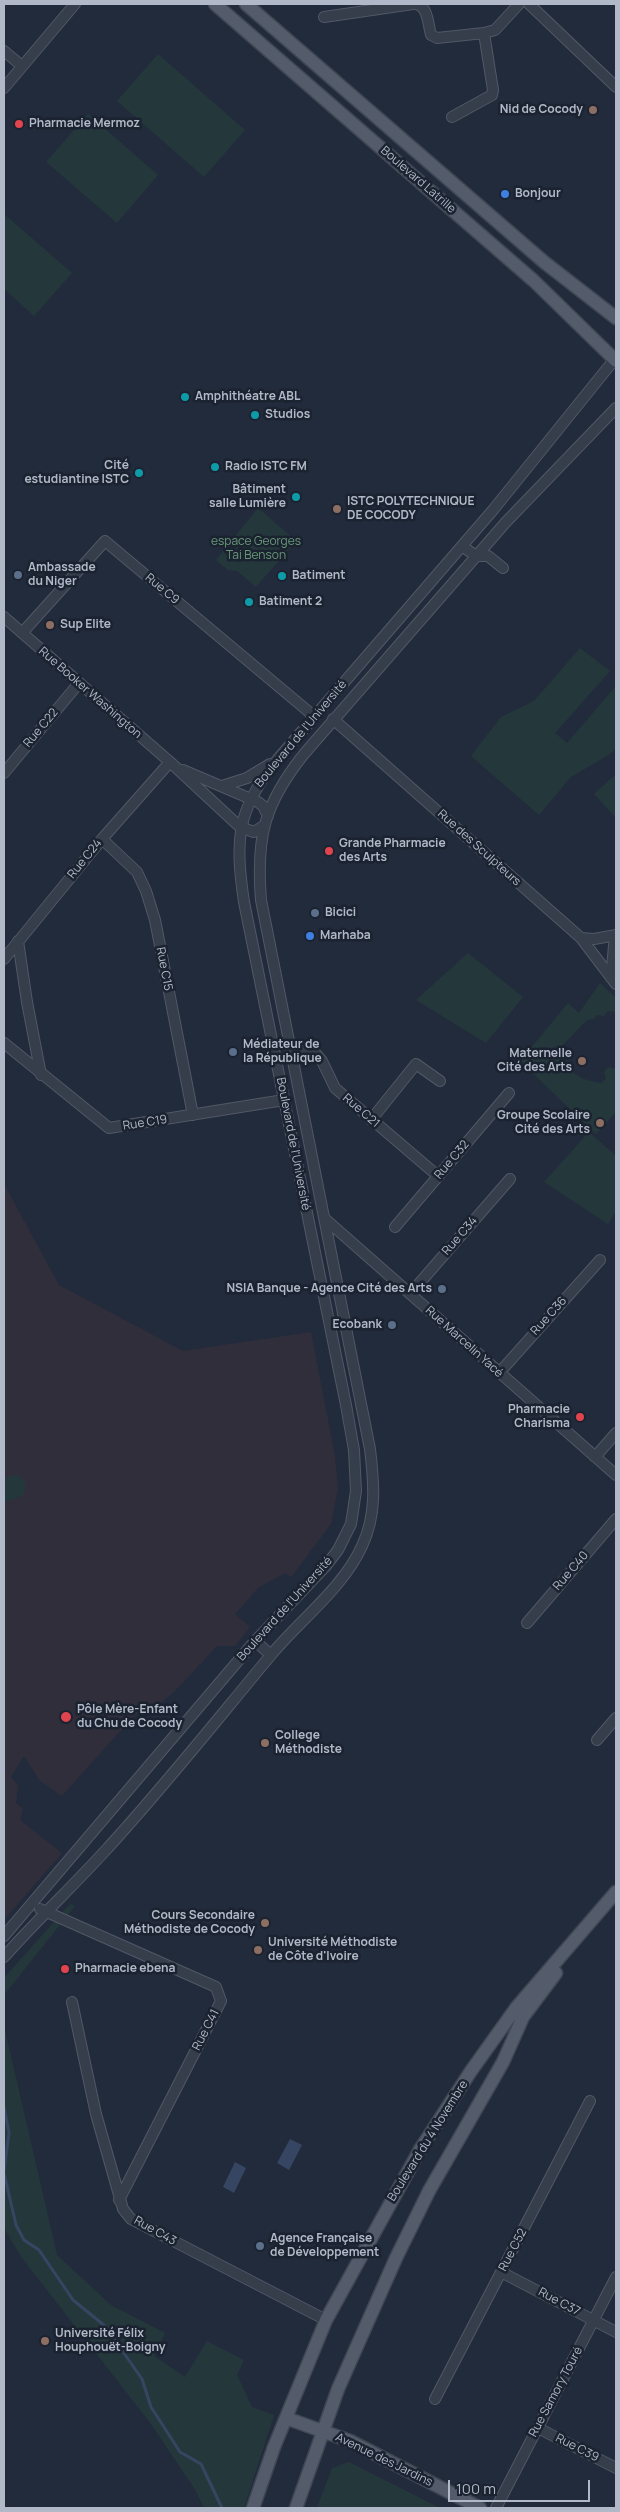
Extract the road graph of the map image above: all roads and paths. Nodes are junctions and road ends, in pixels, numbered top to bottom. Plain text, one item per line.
1 (75, 4) edge
2 (216, 4) edge
3 (246, 4) edge
4 (414, 4) edge
5 (519, 4) edge
6 (529, 4) edge
7 (324, 18) dead end
8 (484, 33) junction
9 (4, 50) edge
10 (22, 66) junction
11 (616, 87) edge
12 (4, 88) edge
13 (452, 117) dead end
14 (616, 318) edge
15 (616, 360) edge
16 (616, 408) edge
17 (471, 534) junction
18 (462, 546) junction
19 (486, 551) junction
20 (476, 556) junction
21 (503, 568) dead end
22 (4, 617) edge
23 (22, 633) junction
24 (79, 683) junction
25 (315, 717) junction
26 (333, 719) junction
27 (277, 760) junction
28 (174, 765) junction
29 (4, 773) edge
30 (222, 786) junction
31 (250, 798) junction
32 (266, 820) junction
33 (240, 827) junction
34 (102, 839) junction
35 (616, 935) edge
36 (581, 938) junction
37 (18, 941) junction
38 (4, 959) edge
39 (614, 981) edge
40 (4, 1043) edge
41 (291, 1053) junction
42 (41, 1075) junction
43 (440, 1081) dead end
44 (509, 1093) dead end
45 (284, 1100) junction
46 (193, 1115) junction
47 (371, 1120) junction
48 (438, 1176) junction
49 (510, 1179) dead end
50 (324, 1218) junction
51 (309, 1222) junction
52 (395, 1227) dead end
53 (600, 1260) dead end
54 (410, 1294) junction
55 (499, 1373) junction
56 (616, 1433) edge
57 (595, 1457) junction
58 (616, 1475) edge
59 (616, 1519) edge
60 (526, 1623) dead end
61 (255, 1642) junction
62 (271, 1655) junction
63 (616, 1718) edge
64 (597, 1740) dead end
65 (616, 1892) edge
66 (32, 1903) junction
67 (616, 1905) edge
68 (44, 1912) junction
69 (4, 1936) edge
70 (4, 1958) edge
71 (72, 2002) dead end
72 (590, 2101) dead end
73 (119, 2200) junction
74 (501, 2272) junction
75 (616, 2277) edge
76 (326, 2320) junction
77 (594, 2320) junction
78 (616, 2332) edge
79 (435, 2399) dead end
80 (286, 2418) junction
81 (538, 2428) junction
82 (322, 2431) junction
83 (616, 2468) edge
84 (253, 2508) edge
85 (296, 2508) edge
86 (480, 2508) edge
87 (496, 2508) edge

1 - 10 street
2 - 15 main road, Boulevard Latrille
3 - 14 main road, Boulevard Latrille
4 - 7 street
4 - 8 street
5 - 8 street
6 - 11 street
8 - 13 street
9 - 10 street
10 - 12 street
15 - 17 street, Boulevard de l'Université
16 - 19 street
17 - 18 street, Boulevard de l'Université
17 - 19 street
18 - 20 street
18 - 25 street, Boulevard de l'Université
19 - 20 street
19 - 21 street
20 - 26 street, Boulevard de l'Université
22 - 23 street, Rue Booker Washington
23 - 24 street, Rue Booker Washington
23 - 25 street, Rue C9
24 - 28 street, Rue Booker Washington
24 - 29 street, Rue C22
25 - 27 street, Boulevard de l'Université
26 - 32 street, Boulevard de l'Université
26 - 36 street, Rue des Sculpteurs
27 - 30 street
27 - 31 street, Boulevard de l'Université
28 - 30 street, Rue Booker Washington
28 - 33 street, Rue Booker Washington
28 - 34 street, Rue C24
30 - 31 street, Rue Booker Washington
31 - 32 street, Rue Booker Washington
31 - 33 street, Boulevard de l'Université
32 - 33 street
32 - 41 street, Boulevard de l'Université
33 - 45 street, Boulevard de l'Université
34 - 37 street, Rue C24
34 - 46 street, Rue C15
35 - 36 street
35 - 39 street
36 - 39 street, Rue des Sculpteurs
37 - 38 street, Rue C24
37 - 42 street
40 - 42 street, Rue C19
41 - 47 street, Rue C21
41 - 50 street, Boulevard de l'Université
42 - 46 street, Rue C19
43 - 47 street
44 - 48 street, Rue C32
45 - 46 street, Rue C19
45 - 51 street, Boulevard de l'Université
47 - 48 street, Rue C21
48 - 52 street, Rue C32
49 - 54 street, Rue C34
50 - 51 street
50 - 54 street, Rue Marcelin Yacé
50 - 62 street, Boulevard de l'Université
51 - 61 street, Boulevard de l'Université
53 - 55 street, Rue C36
54 - 55 street, Rue Marcelin Yacé
55 - 57 street, Rue Marcelin Yacé
56 - 57 street
57 - 58 street, Rue Marcelin Yacé
59 - 60 street, Rue C40
61 - 62 street
61 - 66 street, Boulevard de l'Université
62 - 68 street, Boulevard de l'Université
63 - 64 street
65 - 76 main road, Boulevard du 4 Novembre
66 - 68 street, Rue C41
66 - 69 street, Boulevard de l'Université
67 - 82 main road, Boulevard du 4 Novembre
68 - 70 street, Boulevard de l'Université
68 - 73 street, Rue C41
71 - 73 street, Rue C43
72 - 74 street, Rue C52
73 - 76 street, Rue C43
74 - 77 street, Rue C37
74 - 79 street, Rue C52
75 - 77 street, Rue Samory Touré
76 - 80 main road, Boulevard du 4 Novembre
77 - 78 street, Rue C37
77 - 81 street, Rue Samory Touré
80 - 82 main road, Avenue des Jardins
80 - 84 main road, Boulevard du 4 Novembre
81 - 83 street, Rue C39
81 - 87 street, Rue Samory Touré
82 - 85 main road, Boulevard du 4 Novembre
82 - 86 main road, Avenue des Jardins

